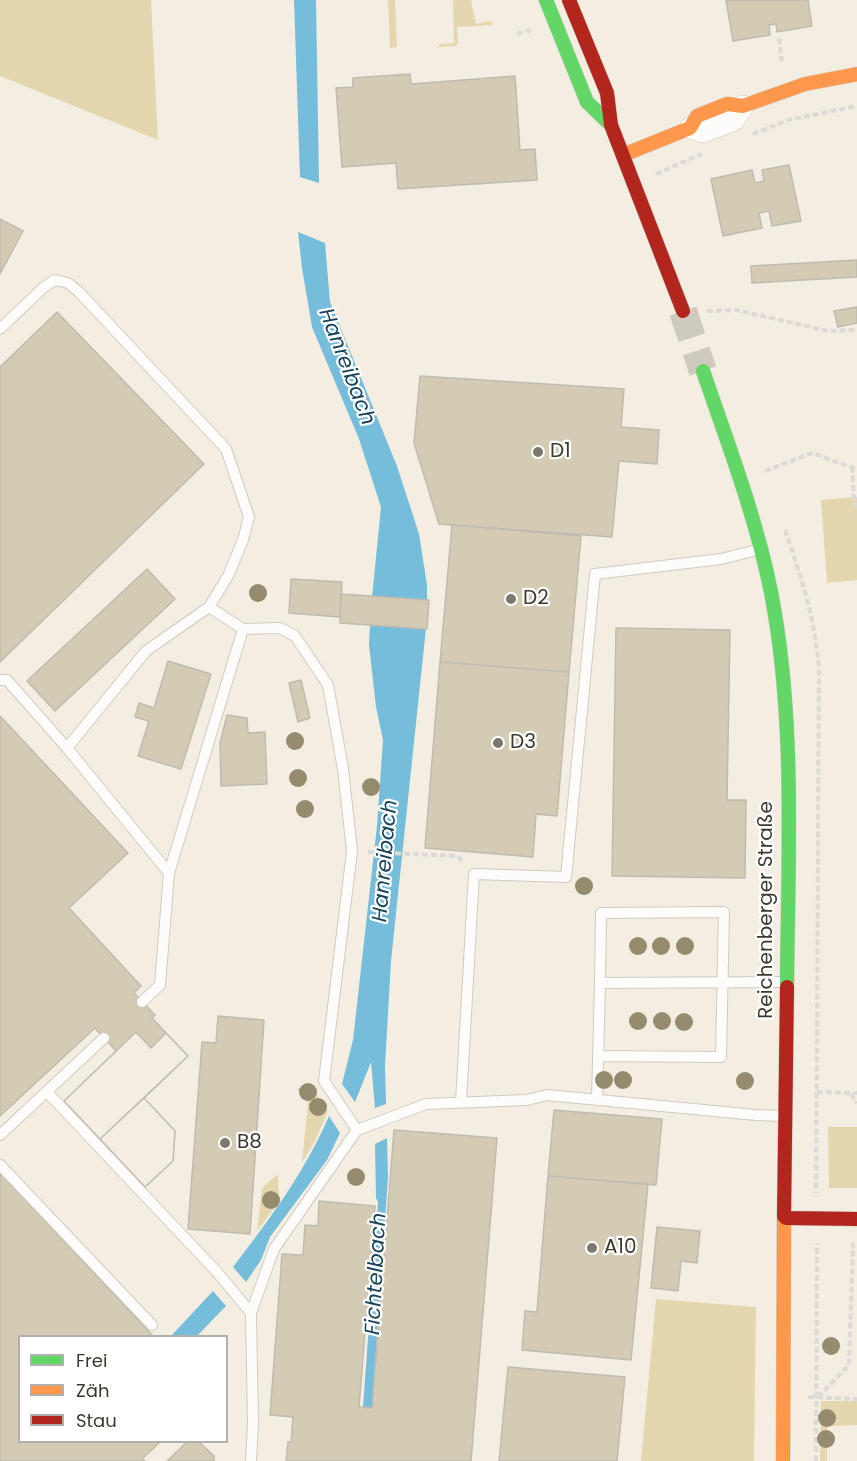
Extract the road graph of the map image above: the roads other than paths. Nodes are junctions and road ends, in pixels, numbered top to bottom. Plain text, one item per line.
1 (546, 0) edge
2 (569, 0) edge
3 (857, 74) edge
4 (743, 106) joint
5 (610, 125) junction
6 (690, 128) joint
7 (623, 155) junction
8 (690, 311) tunnel mouth
9 (0, 329) edge
10 (704, 371) tunnel mouth
11 (761, 549) junction
12 (209, 608) junction
13 (243, 629) junction
14 (0, 680) edge
15 (67, 748) junction
16 (169, 873) junction
17 (787, 982) junction
18 (600, 983) junction
19 (723, 983) junction
20 (142, 1002) dead end
21 (104, 1038) dead end
22 (598, 1056) junction
23 (47, 1092) junction
24 (597, 1100) junction
25 (461, 1102) junction
26 (786, 1116) junction
27 (357, 1130) junction
28 (0, 1135) edge
29 (0, 1165) edge
30 (786, 1218) junction
31 (855, 1219) edge
32 (251, 1313) junction
33 (152, 1325) dead end
34 (251, 1461) edge
35 (783, 1461) edge

1 - 5 street
2 - 5 street
3 - 4 street
4 - 6 street
5 - 7 street
6 - 7 street
7 - 8 street
9 - 12 lane
10 - 11 street, Reichenberger Straße
11 - 17 street, Reichenberger Straße
11 - 25 lane
12 - 13 lane
12 - 15 lane
13 - 16 lane
13 - 27 lane
14 - 15 lane
15 - 16 lane
16 - 20 lane
17 - 19 lane
17 - 26 street, Reichenberger Straße
18 - 19 lane
18 - 19 lane
18 - 22 lane
19 - 22 lane
21 - 23 lane
22 - 24 lane
23 - 28 lane
23 - 32 lane
24 - 25 lane
24 - 26 lane
25 - 27 lane
26 - 30 street, Reichenberger Straße
27 - 32 lane
29 - 33 lane
30 - 31 street
30 - 35 street, Reichenberger Straße
32 - 34 lane

